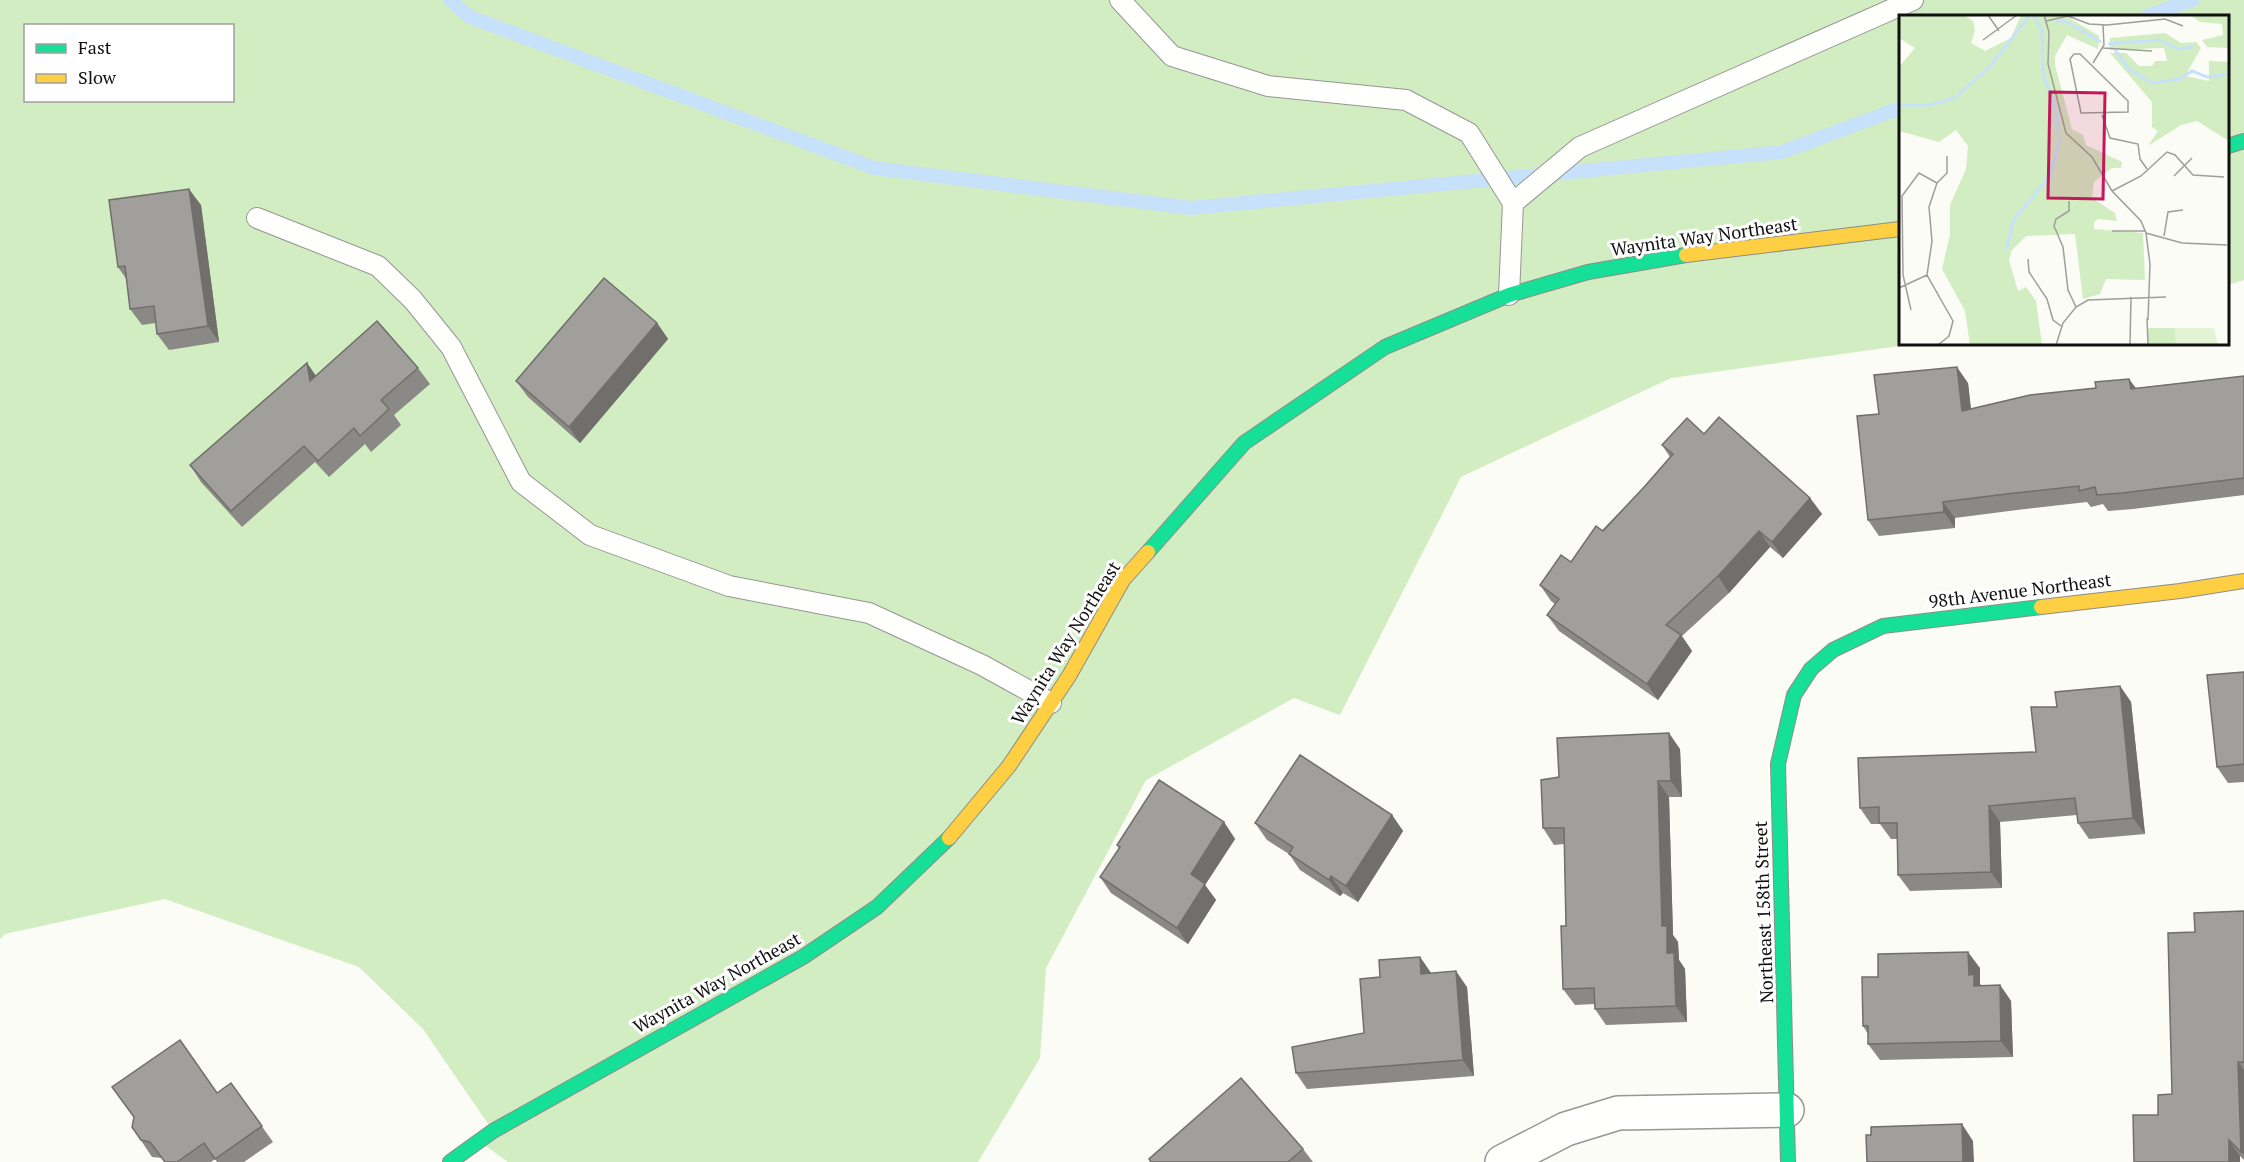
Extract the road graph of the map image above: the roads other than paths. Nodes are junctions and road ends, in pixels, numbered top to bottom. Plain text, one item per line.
1 (1120, 0) edge
2 (1912, 0) edge
3 (2244, 141) edge
4 (2229, 146) edge
5 (1513, 203) junction
6 (257, 218) dead end
7 (1899, 230) edge
8 (1509, 295) junction
9 (2244, 581) edge
10 (1811, 669) joint
11 (1051, 703) junction
12 (1788, 1110) junction
13 (450, 1162) edge
14 (1502, 1162) edge
15 (1788, 1162) edge

1 - 5 lane
2 - 5 lane
3 - 4 main road
5 - 8 lane
6 - 11 lane
7 - 8 main road, Waynita Way Northeast
8 - 11 main road, Waynita Way Northeast
9 - 10 main road, 98th Avenue Northeast
10 - 12 main road, Northeast 158th Street
11 - 13 main road, Waynita Way Northeast
12 - 14 street
12 - 15 main road, Northeast 158th Street

